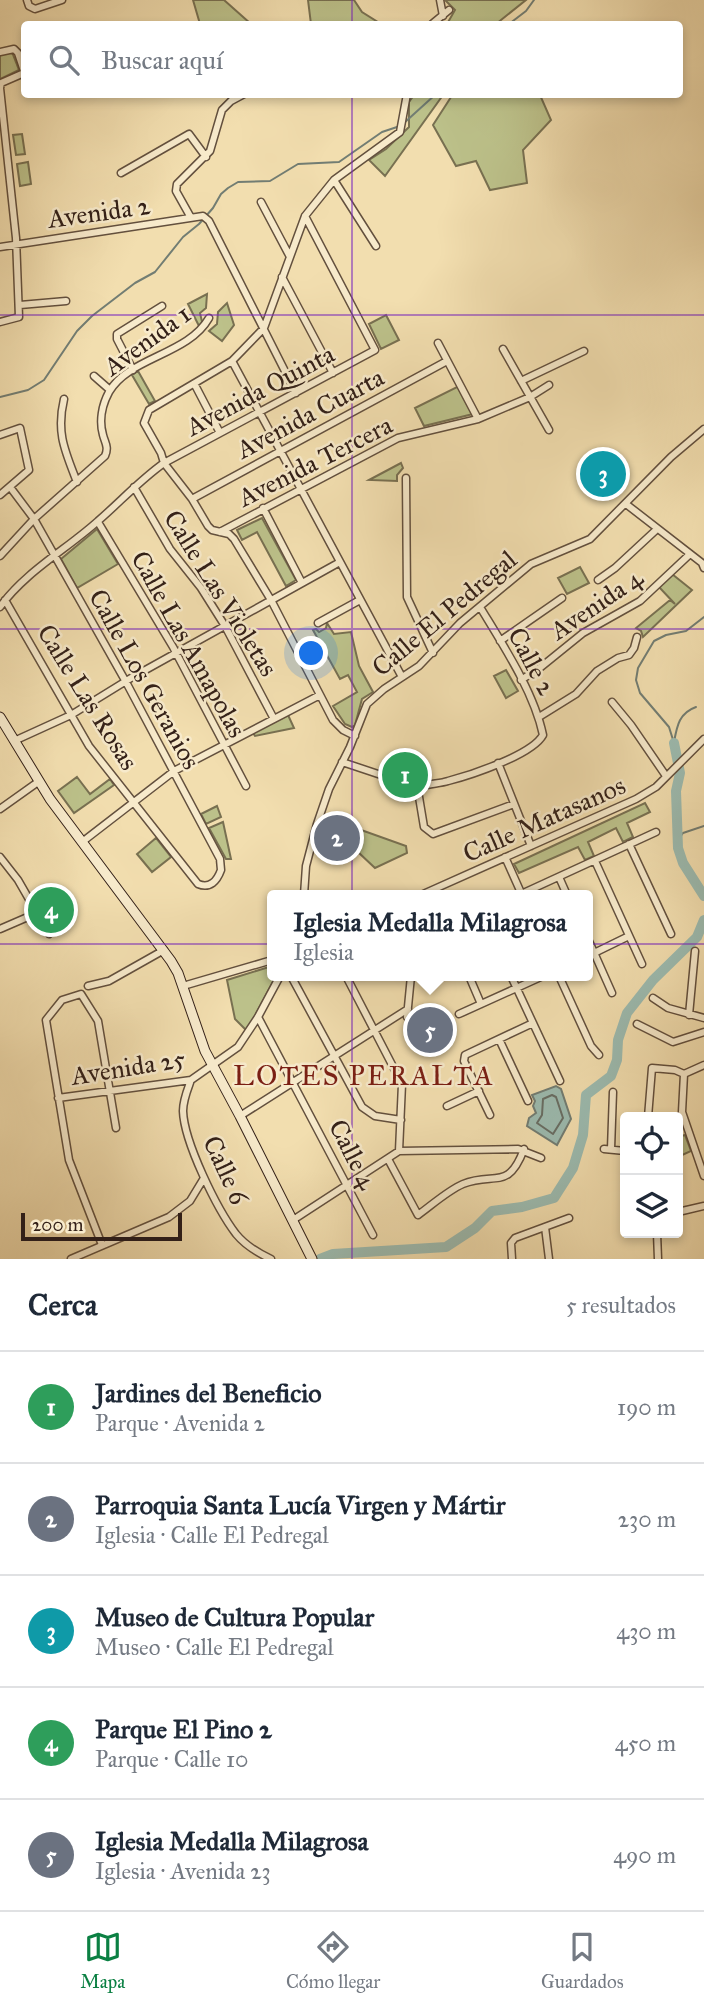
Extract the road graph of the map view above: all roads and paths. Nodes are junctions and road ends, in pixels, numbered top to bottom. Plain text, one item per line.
1 (27, 0) edge
2 (59, 0) edge
3 (440, 0) edge
4 (449, 10) dead end
5 (443, 16) junction
6 (436, 21) edge
7 (0, 52) edge
8 (21, 62) edge
9 (21, 73) edge
10 (1, 83) edge
11 (237, 98) edge
12 (406, 98) edge
13 (206, 157) junction
14 (8, 163) junction
15 (0, 164) edge
16 (121, 173) dead end
17 (334, 180) junction
18 (261, 202) dead end
19 (190, 216) junction
20 (305, 216) junction
21 (15, 244) junction
22 (376, 246) dead end
23 (0, 247) edge
24 (289, 255) junction
25 (282, 277) junction
26 (66, 301) dead end
27 (20, 305) junction
28 (162, 306) dead end
29 (209, 318) dead end
30 (0, 322) edge
31 (264, 328) junction
32 (438, 343) dead end
33 (503, 349) dead end
34 (584, 351) dead end
35 (232, 361) junction
36 (447, 361) junction
37 (133, 370) junction
38 (333, 373) junction
39 (94, 376) dead end
40 (521, 381) junction
41 (195, 385) junction
42 (549, 385) dead end
43 (110, 390) junction
44 (296, 393) junction
45 (530, 397) junction
46 (64, 399) dead end
47 (259, 412) junction
48 (478, 419) junction
49 (704, 429) edge
50 (549, 430) dead end
51 (220, 433) junction
52 (0, 435) edge
53 (280, 451) junction
54 (164, 463) junction
55 (407, 478) dead end
56 (77, 482) junction
57 (10, 487) junction
58 (134, 487) junction
59 (300, 488) junction
60 (0, 495) edge
61 (192, 499) junction
62 (626, 504) junction
63 (263, 508) junction
64 (34, 519) junction
65 (97, 522) junction
66 (656, 530) junction
67 (218, 533) junction
68 (689, 555) junction
69 (0, 556) edge
70 (55, 556) junction
71 (340, 562) junction
72 (704, 568) edge
73 (598, 580) dead end
74 (302, 583) junction
75 (562, 598) dead end
76 (5, 600) junction
77 (271, 600) junction
78 (360, 600) junction
79 (0, 607) edge
80 (481, 607) junction
81 (318, 624) dead end
82 (225, 626) junction
83 (637, 637) dead end
84 (500, 640) junction
85 (175, 653) junction
86 (433, 653) junction
87 (402, 677) junction
88 (521, 680) junction
89 (126, 682) junction
90 (320, 695) junction
91 (612, 702) dead end
92 (71, 715) junction
93 (0, 717) edge
94 (539, 717) junction
95 (274, 719) junction
96 (355, 736) junction
97 (704, 739) edge
98 (14, 741) junction
99 (224, 745) junction
100 (342, 762) junction
101 (498, 762) junction
102 (174, 771) junction
103 (666, 776) junction
104 (387, 777) dead end
105 (252, 779) dead end
106 (38, 782) junction
107 (132, 802) junction
108 (514, 804) junction
109 (0, 809) edge
110 (656, 832) dead end
111 (82, 842) junction
112 (629, 844) junction
113 (531, 846) junction
114 (0, 857) edge
115 (505, 857) junction
116 (595, 861) junction
117 (193, 877) joint
118 (559, 877) junction
119 (304, 890) edge
120 (432, 890) edge
121 (519, 890) edge
122 (532, 890) edge
123 (566, 890) edge
124 (37, 913) junction
125 (0, 929) edge
126 (48, 934) dead end
127 (671, 934) dead end
128 (629, 936) junction
129 (164, 950) junction
130 (695, 951) dead end
131 (593, 953) edge
132 (593, 958) edge
133 (267, 961) edge
134 (642, 964) dead end
135 (276, 981) edge
136 (294, 981) edge
137 (349, 981) edge
138 (411, 981) edge
139 (471, 981) edge
140 (514, 981) edge
141 (532, 981) edge
142 (561, 981) edge
143 (88, 986) dead end
144 (183, 986) junction
145 (517, 988) junction
146 (612, 993) dead end
147 (653, 998) dead end
148 (481, 1004) junction
149 (408, 1013) junction
150 (459, 1014) dead end
151 (689, 1015) junction
152 (258, 1017) junction
153 (704, 1017) edge
154 (432, 1018) dead end
155 (533, 1023) junction
156 (637, 1024) dead end
157 (375, 1030) junction
158 (704, 1032) edge
159 (499, 1039) junction
160 (334, 1055) junction
161 (600, 1055) dead end
162 (212, 1065) junction
163 (704, 1066) edge
164 (684, 1074) junction
165 (191, 1080) junction
166 (561, 1081) dead end
167 (294, 1082) junction
168 (109, 1090) junction
169 (479, 1091) junction
170 (613, 1091) dead end
171 (58, 1098) junction
172 (528, 1101) dead end
173 (447, 1106) dead end
174 (648, 1112) edge
175 (491, 1115) dead end
176 (240, 1116) junction
177 (401, 1120) junction
178 (116, 1128) dead end
179 (524, 1149) junction
180 (620, 1150) edge
181 (398, 1151) junction
182 (541, 1158) dead end
183 (388, 1159) junction
184 (704, 1176) edge
185 (204, 1178) junction
186 (348, 1185) junction
187 (704, 1206) edge
188 (683, 1211) edge
189 (569, 1218) dead end
190 (293, 1220) junction
191 (545, 1227) junction
192 (373, 1235) dead end
193 (657, 1238) edge
194 (102, 1245) junction
195 (310, 1255) edge
196 (71, 1259) edge
197 (271, 1259) edge
198 (512, 1259) edge
199 (549, 1259) edge
200 (658, 1259) edge

1 - 2 street
3 - 5 street
4 - 5 street
5 - 6 street
7 - 8 street
9 - 10 street
10 - 14 street
11 - 13 street
12 - 17 street
13 - 16 street
13 - 19 street
14 - 15 street
14 - 21 street
17 - 20 street
17 - 22 street
18 - 24 street
19 - 21 street, Avenida 2
19 - 31 street, Avenida 2
20 - 24 street
20 - 38 street, Avenida Quinta
21 - 23 street, Avenida 2
21 - 27 street
24 - 25 street
25 - 31 street
25 - 38 street
26 - 27 street
27 - 30 street
28 - 37 street
29 - 37 street, Avenida 1
31 - 35 street
31 - 44 street
32 - 36 street
33 - 40 street
34 - 40 street
35 - 41 street
35 - 47 street
36 - 48 street
36 - 53 street, Avenida Cuarta
37 - 43 street, Avenida 1
38 - 44 street, Avenida Quinta
39 - 43 street
40 - 45 street
41 - 51 street
41 - 54 street
42 - 45 street, Avenida Tercera
43 - 56 street, Avenida 1
44 - 47 street, Avenida Quinta
45 - 48 street, Avenida Tercera
45 - 50 street
46 - 56 street
47 - 51 street, Avenida Quinta
47 - 53 street
48 - 59 street, Avenida Tercera
49 - 62 street, Calle El Pedregal
51 - 54 street, Avenida Quinta
52 - 57 street
53 - 59 street
53 - 61 street, Avenida Cuarta
54 - 58 street, Avenida Quinta
54 - 61 street
55 - 86 street
56 - 64 street, Avenida 1
57 - 60 street
57 - 64 street
58 - 65 street, Avenida Quinta
58 - 82 street, Calle Las Violetas
59 - 63 street, Avenida Tercera
59 - 71 street
61 - 67 street
62 - 66 street
62 - 80 street, Calle El Pedregal
63 - 67 street, Avenida Tercera
63 - 74 street
64 - 69 street, Avenida 1
64 - 70 street, Calle Los Geranios
65 - 70 street, Avenida Quinta
65 - 85 street, Calle Las Amapolas
66 - 68 street
66 - 73 street
67 - 77 street
68 - 72 street
68 - 88 street, Avenida 4
70 - 76 street, Avenida Quinta
70 - 89 street, Calle Los Geranios
71 - 74 street
71 - 78 street
74 - 77 street
75 - 84 street
76 - 79 street, Avenida Quinta
76 - 92 street, Calle Las Rosas
77 - 82 street
77 - 90 street
78 - 81 street
78 - 87 street
80 - 84 street, Calle 2
80 - 86 street, Calle El Pedregal
82 - 85 street
82 - 95 street, Calle Las Violetas
83 - 94 street
84 - 88 street, Calle 2
85 - 89 street
85 - 99 street, Calle Las Amapolas
86 - 87 street, Calle El Pedregal
87 - 96 street, Calle El Pedregal
88 - 94 street, Calle 2
89 - 92 street
89 - 102 street, Calle Los Geranios
90 - 95 street
90 - 96 street
91 - 103 street
92 - 98 street
92 - 107 street, Calle Las Rosas
93 - 98 main road
94 - 101 street, Calle 2
95 - 99 street
96 - 100 street, Calle El Pedregal
97 - 103 street, Calle Matasanos
98 - 106 main road
99 - 102 street
99 - 105 street, Calle Las Amapolas
100 - 104 street
100 - 119 street, Calle El Pedregal
101 - 108 street
101 - 108 street
102 - 107 street
102 - 117 street, Calle Los Geranios
103 - 113 street, Calle Matasanos
106 - 109 street
106 - 111 main road
107 - 111 street
107 - 117 street, Calle Las Rosas
108 - 113 street
110 - 112 street
111 - 129 main road
112 - 116 street
112 - 127 street
113 - 115 street, Calle Matasanos
114 - 124 street
115 - 120 street, Calle Matasanos
115 - 121 street
116 - 118 street
116 - 128 street
118 - 122 street
118 - 123 street
124 - 125 street
124 - 126 street
128 - 131 street
128 - 134 street
129 - 143 street
129 - 144 main road
130 - 151 street
132 - 146 street
133 - 144 street
135 - 152 street, Avenida 25
136 - 160 street
137 - 157 street
138 - 149 street
139 - 148 street
140 - 145 street
141 - 145 street
142 - 161 street
144 - 162 main road
145 - 148 street
145 - 155 street
147 - 151 street
148 - 150 street
149 - 154 street
149 - 157 street
151 - 153 street
152 - 162 street, Avenida 25
152 - 167 street, Calle 4
155 - 159 street
155 - 166 street
156 - 158 street
157 - 160 street
157 - 177 street
159 - 169 street
159 - 172 street
160 - 167 street
160 - 177 street
162 - 165 street, Avenida 25
162 - 176 main road
163 - 164 street
164 - 174 street
164 - 184 street
165 - 168 street, Avenida 25
165 - 185 street, Calle 6
167 - 176 street
167 - 186 street, Calle 4
168 - 171 street, Avenida 25
168 - 171 street
168 - 178 street
169 - 173 street
169 - 175 street
170 - 180 street
171 - 194 street
176 - 190 main road
177 - 181 street
179 - 181 street
179 - 182 street
179 - 183 street
181 - 183 street
183 - 186 street
185 - 194 street
185 - 197 street, Calle 6
186 - 190 street
186 - 192 street, Calle 4
187 - 188 street
189 - 191 street
190 - 195 main road
191 - 198 street
191 - 199 street
193 - 200 street
194 - 196 street

